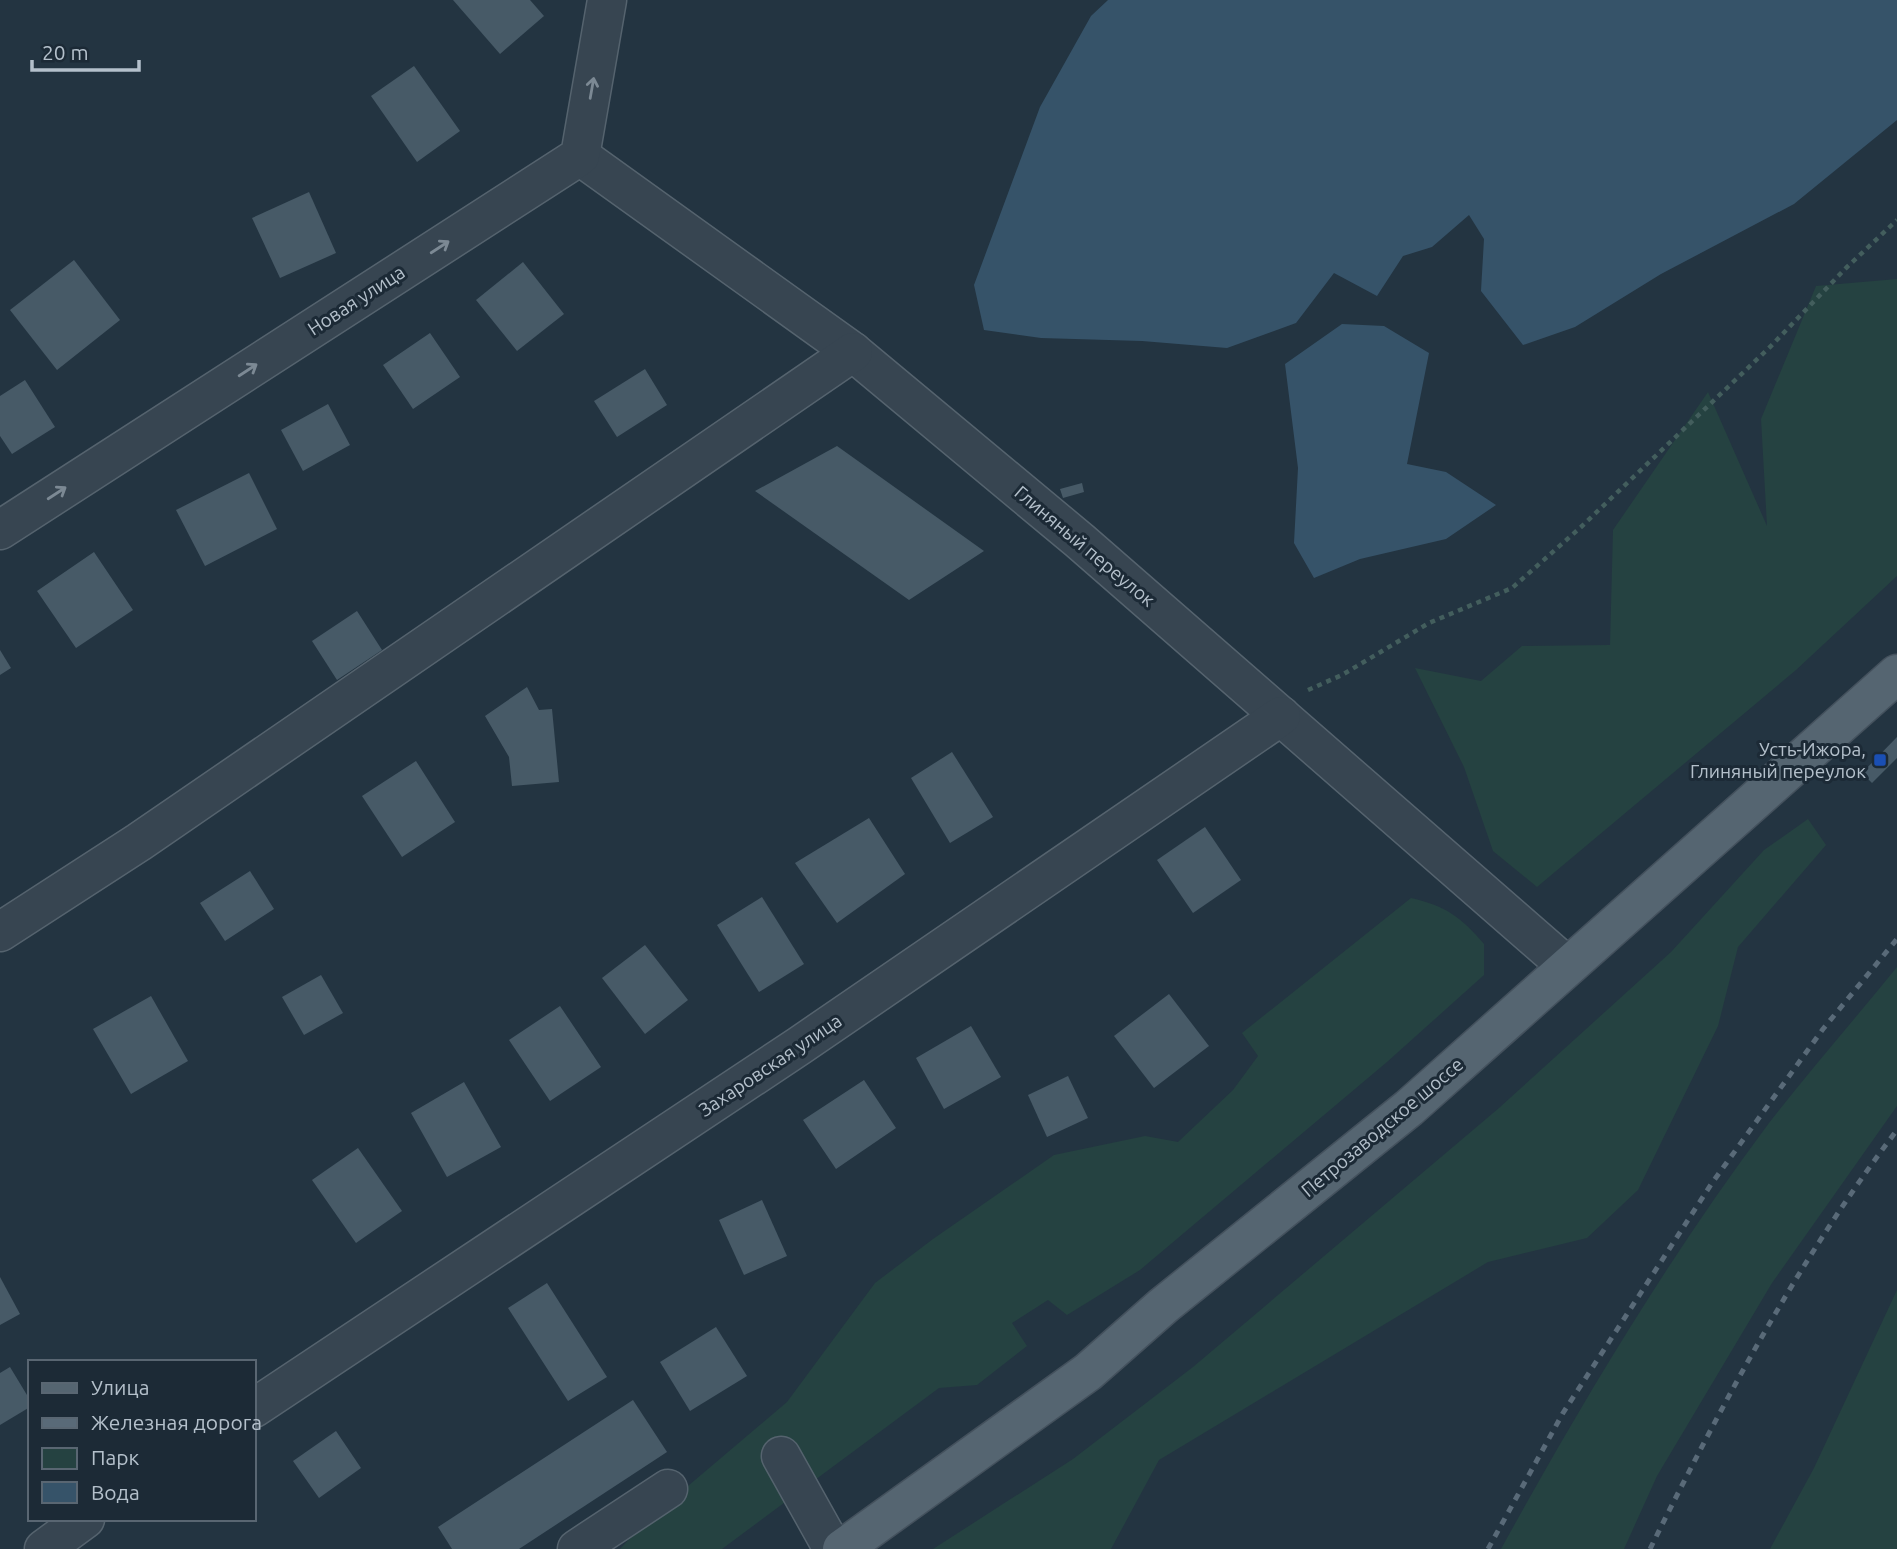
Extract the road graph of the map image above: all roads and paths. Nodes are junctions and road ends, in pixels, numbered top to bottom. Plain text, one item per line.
1 (607, 0) edge
2 (580, 156) junction
3 (1897, 220) edge
4 (853, 352) junction
5 (0, 530) edge
6 (1897, 674) edge
7 (1269, 706) junction
8 (0, 932) edge
9 (1567, 966) junction
10 (256, 1407) edge
11 (781, 1456) dead end
12 (668, 1489) dead end
13 (82, 1521) edge
14 (44, 1549) edge
15 (577, 1549) edge
16 (833, 1549) edge
17 (842, 1549) edge

2 -> 1 street
2 - 4 street, Глиняный переулок
5 -> 2 street, Новая улица
3 - 7 path
4 - 7 street, Глиняный переулок
4 - 8 street
6 - 9 main road, Петрозаводское шоссе
7 - 9 street, Глиняный переулок
7 - 10 street, Захаровская улица
9 - 17 main road, Петрозаводское шоссе
11 - 16 street
12 - 15 street
13 - 14 street

